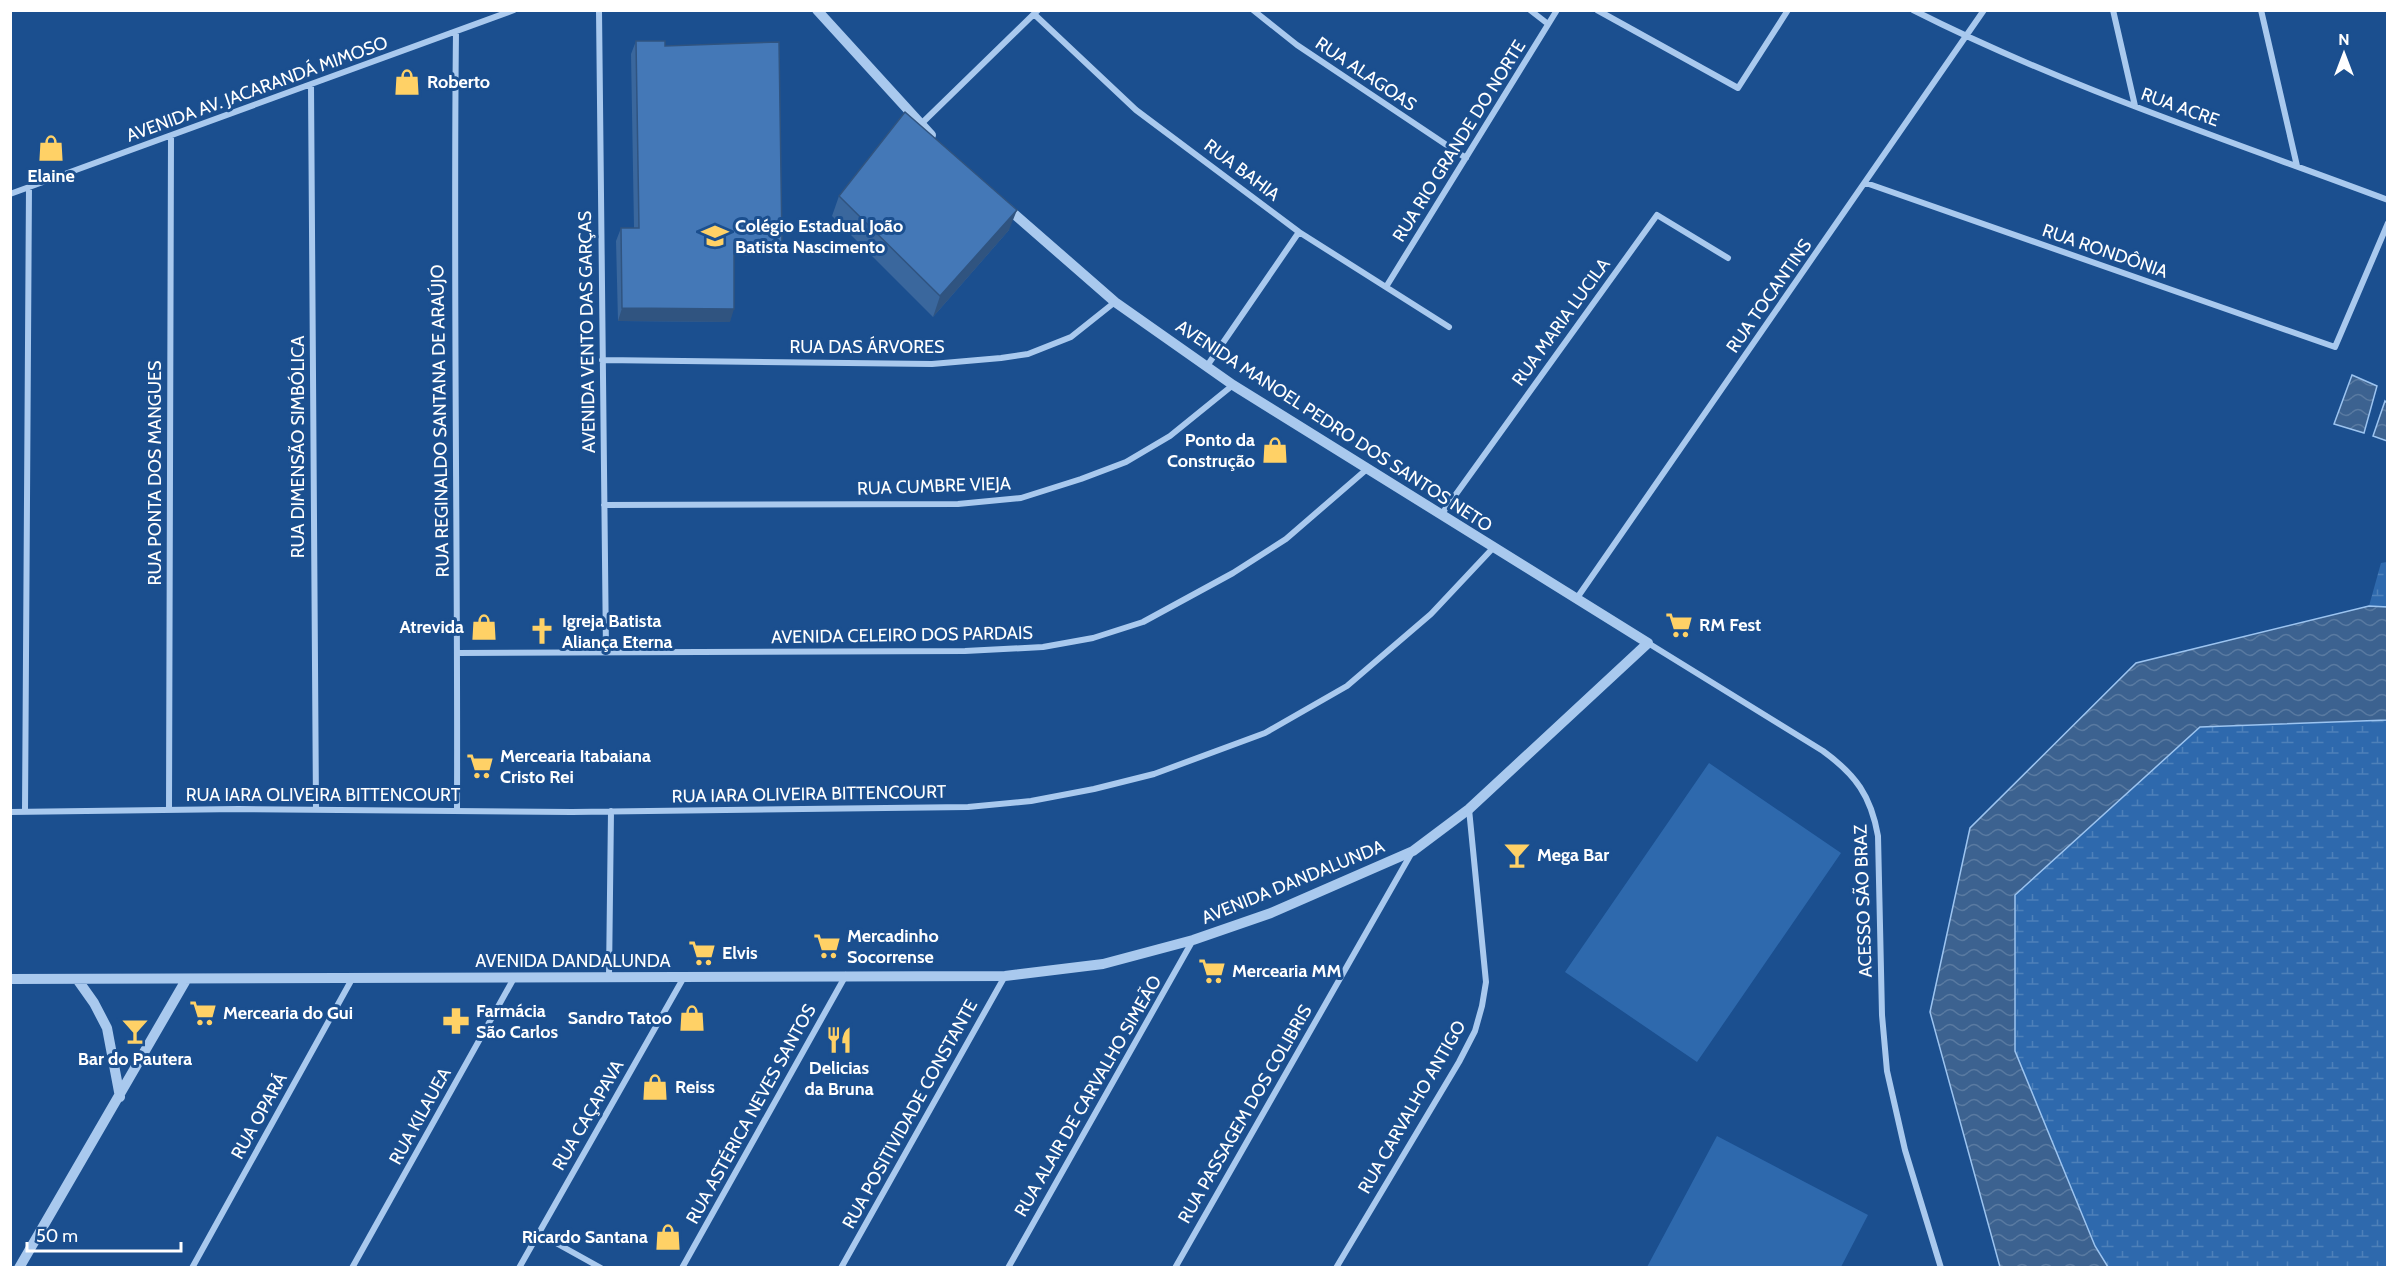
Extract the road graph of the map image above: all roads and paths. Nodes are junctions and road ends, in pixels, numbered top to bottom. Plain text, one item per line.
1 (514, 10) edge
2 (599, 10) edge
3 (817, 10) edge
4 (1253, 10) edge
5 (1530, 10) edge
6 (1557, 10) edge
7 (1597, 10) edge
8 (1788, 10) edge
9 (1913, 10) edge
10 (1984, 10) edge
11 (2113, 10) edge
12 (2261, 10) edge
13 (1036, 12) edge
14 (1548, 24) junction
15 (456, 32) junction
16 (1965, 37) junction
17 (311, 85) junction
18 (2135, 106) junction
19 (920, 125) junction
20 (171, 136) junction
21 (936, 140) edge
22 (1466, 158) junction
23 (2297, 166) junction
24 (1866, 183) junction
25 (29, 187) junction
26 (10, 194) edge
27 (994, 195) edge
28 (2388, 200) edge
29 (2388, 223) edge
30 (1299, 232) junction
31 (1728, 258) dead end
32 (1386, 287) junction
33 (1115, 302) junction
34 (1449, 327) dead end
35 (602, 360) junction
36 (1207, 366) junction
37 (1233, 385) junction
38 (1367, 469) junction
39 (604, 505) junction
40 (1441, 515) junction
41 (1492, 548) junction
42 (1577, 598) junction
43 (1648, 643) junction
44 (606, 652) junction
45 (457, 653) junction
46 (316, 809) junction
47 (457, 809) junction
48 (1469, 809) junction
49 (169, 810) junction
50 (611, 811) junction
51 (10, 812) edge
52 (25, 812) junction
53 (1413, 851) junction
54 (1193, 940) junction
55 (846, 975) junction
56 (609, 976) junction
57 (1005, 976) junction
58 (685, 977) junction
59 (514, 978) junction
60 (10, 979) edge
61 (77, 980) junction
62 (186, 980) junction
63 (352, 980) junction
64 (120, 1097) junction
65 (538, 1233) junction
66 (19, 1268) edge
67 (192, 1268) edge
68 (352, 1268) edge
69 (519, 1268) edge
70 (601, 1268) edge
71 (682, 1268) edge
72 (841, 1268) edge
73 (1008, 1268) edge
74 (1175, 1268) edge
75 (1336, 1268) edge
76 (1941, 1268) edge

1 - 15 street, AVENIDA AV. JACARANDÁ MIMOSO
2 - 35 street, AVENIDA VENTO DAS GARÇAS
3 - 19 street
4 - 22 street, RUA ALAGOAS
5 - 14 street
6 - 14 street, RUA RIO GRANDE DO NORTE
7 - 8 street
9 - 16 street, RUA ACRE
10 - 16 street, RUA TOCANTINS
11 - 18 street
12 - 23 street
13 - 19 street
13 - 30 street, RUA BAHIA
14 - 22 street, RUA RIO GRANDE DO NORTE
15 - 17 street, AVENIDA AV. JACARANDÁ MIMOSO
15 - 45 street, RUA REGINALDO SANTANA DE ARAÚJO
16 - 18 street, RUA ACRE
16 - 24 street, RUA TOCANTINS
17 - 20 street, AVENIDA AV. JACARANDÁ MIMOSO
17 - 46 street, RUA DIMENSÃO SIMBÓLICA
18 - 23 street, RUA ACRE
19 - 21 street
20 - 25 street, AVENIDA AV. JACARANDÁ MIMOSO
20 - 49 street, RUA PONTA DOS MANGUES
22 - 32 street, RUA RIO GRANDE DO NORTE
23 - 28 street, RUA ACRE
24 - 29 street, RUA RONDÔNIA
24 - 42 street, RUA TOCANTINS
25 - 26 street, AVENIDA AV. JACARANDÁ MIMOSO
25 - 52 street
27 - 33 street, AVENIDA MANOEL PEDRO DOS SANTOS NETO
30 - 32 street, RUA BAHIA
30 - 36 street
31 - 40 street, RUA MARIA LUCILA
32 - 34 street, RUA BAHIA
33 - 35 street, RUA DAS ÁRVORES
33 - 36 street, AVENIDA MANOEL PEDRO DOS SANTOS NETO
35 - 39 street, AVENIDA VENTO DAS GARÇAS
36 - 37 street, AVENIDA MANOEL PEDRO DOS SANTOS NETO
37 - 38 street, AVENIDA MANOEL PEDRO DOS SANTOS NETO
37 - 39 street, RUA CUMBRE VIEJA
38 - 40 street, AVENIDA MANOEL PEDRO DOS SANTOS NETO
38 - 44 street, AVENIDA CELEIRO DOS PARDAIS
39 - 44 street, AVENIDA VENTO DAS GARÇAS
40 - 41 street, AVENIDA MANOEL PEDRO DOS SANTOS NETO
41 - 42 street, AVENIDA MANOEL PEDRO DOS SANTOS NETO
41 - 50 street, RUA IARA OLIVEIRA BITTENCOURT
42 - 43 street, AVENIDA MANOEL PEDRO DOS SANTOS NETO
43 - 48 street, AVENIDA DANDALUNDA
43 - 76 street, ACESSO SÃO BRAZ
44 - 45 street, AVENIDA CELEIRO DOS PARDAIS
45 - 47 street, RUA REGINALDO SANTANA DE ARAÚJO
46 - 47 street, RUA IARA OLIVEIRA BITTENCOURT
46 - 49 street, RUA IARA OLIVEIRA BITTENCOURT
47 - 50 street, RUA IARA OLIVEIRA BITTENCOURT
48 - 53 street, AVENIDA DANDALUNDA
48 - 75 street, RUA CARVALHO ANTIGO
49 - 52 street, RUA IARA OLIVEIRA BITTENCOURT
50 - 56 street
51 - 52 street, RUA IARA OLIVEIRA BITTENCOURT
53 - 54 street, AVENIDA DANDALUNDA
53 - 74 street, RUA PASSAGEM DOS COLIBRIS
54 - 57 street, AVENIDA DANDALUNDA
54 - 73 street, RUA ALAIR DE CARVALHO SIMEÃO
55 - 57 street, AVENIDA DANDALUNDA
55 - 58 street, AVENIDA DANDALUNDA
55 - 71 street, RUA ASTÉRICA NEVES SANTOS
56 - 58 street, AVENIDA DANDALUNDA
56 - 59 street, AVENIDA DANDALUNDA
57 - 72 street, RUA POSITIVIDADE CONSTANTE
58 - 65 street, RUA CAÇAPAVA
59 - 63 street, AVENIDA DANDALUNDA
59 - 68 street, RUA KILAUEA
60 - 61 street, AVENIDA DANDALUNDA
61 - 62 street, AVENIDA DANDALUNDA
61 - 64 street
62 - 63 street, AVENIDA DANDALUNDA
62 - 64 street
63 - 67 street, RUA OPARÁ
64 - 66 street
65 - 69 street, RUA CAÇAPAVA
65 - 70 street

